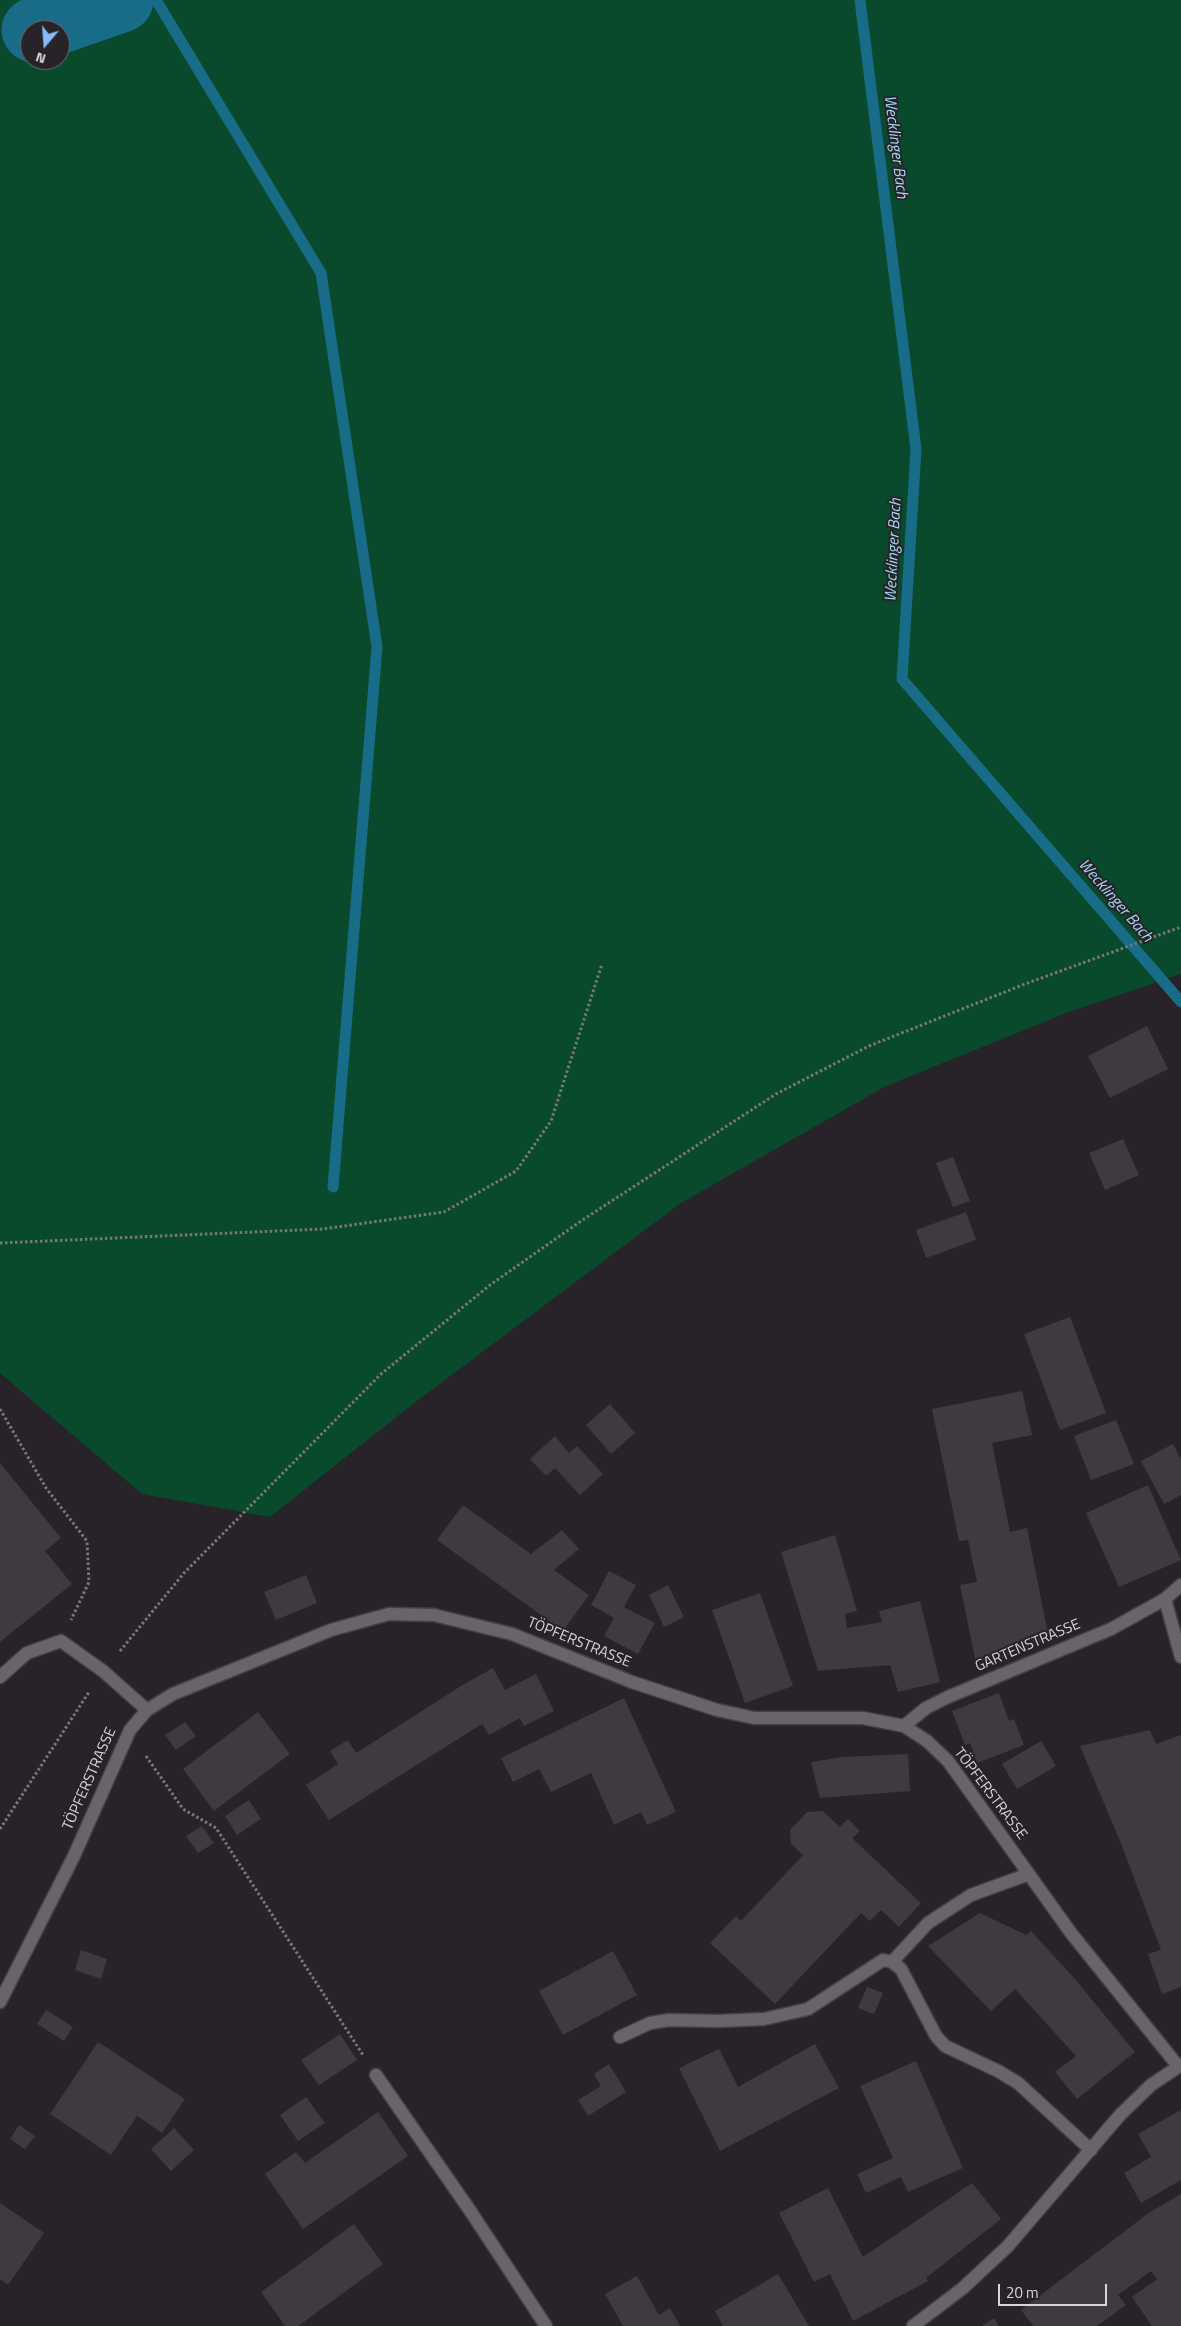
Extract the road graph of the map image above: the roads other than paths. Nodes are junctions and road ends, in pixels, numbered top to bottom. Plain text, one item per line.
1 (1181, 1585) edge
2 (1165, 1599) junction
3 (1181, 1657) edge
4 (0, 1677) edge
5 (147, 1710) junction
6 (904, 1726) junction
7 (1029, 1874) junction
8 (892, 1962) junction
9 (0, 2002) edge
10 (620, 2037) dead end
11 (1180, 2065) edge
12 (376, 2075) road end
13 (1091, 2150) junction
14 (546, 2326) edge
15 (913, 2326) edge

1 - 2 street, GARTENSTRASSE
2 - 3 street
2 - 6 street, GARTENSTRASSE
4 - 5 street
5 - 6 street, TÖPFERSTRASSE
5 - 9 street, TÖPFERSTRASSE
6 - 7 street, TÖPFERSTRASSE
7 - 8 street
7 - 11 street, TÖPFERSTRASSE
8 - 10 street
8 - 13 street
11 - 13 street
12 - 14 street
13 - 15 street

